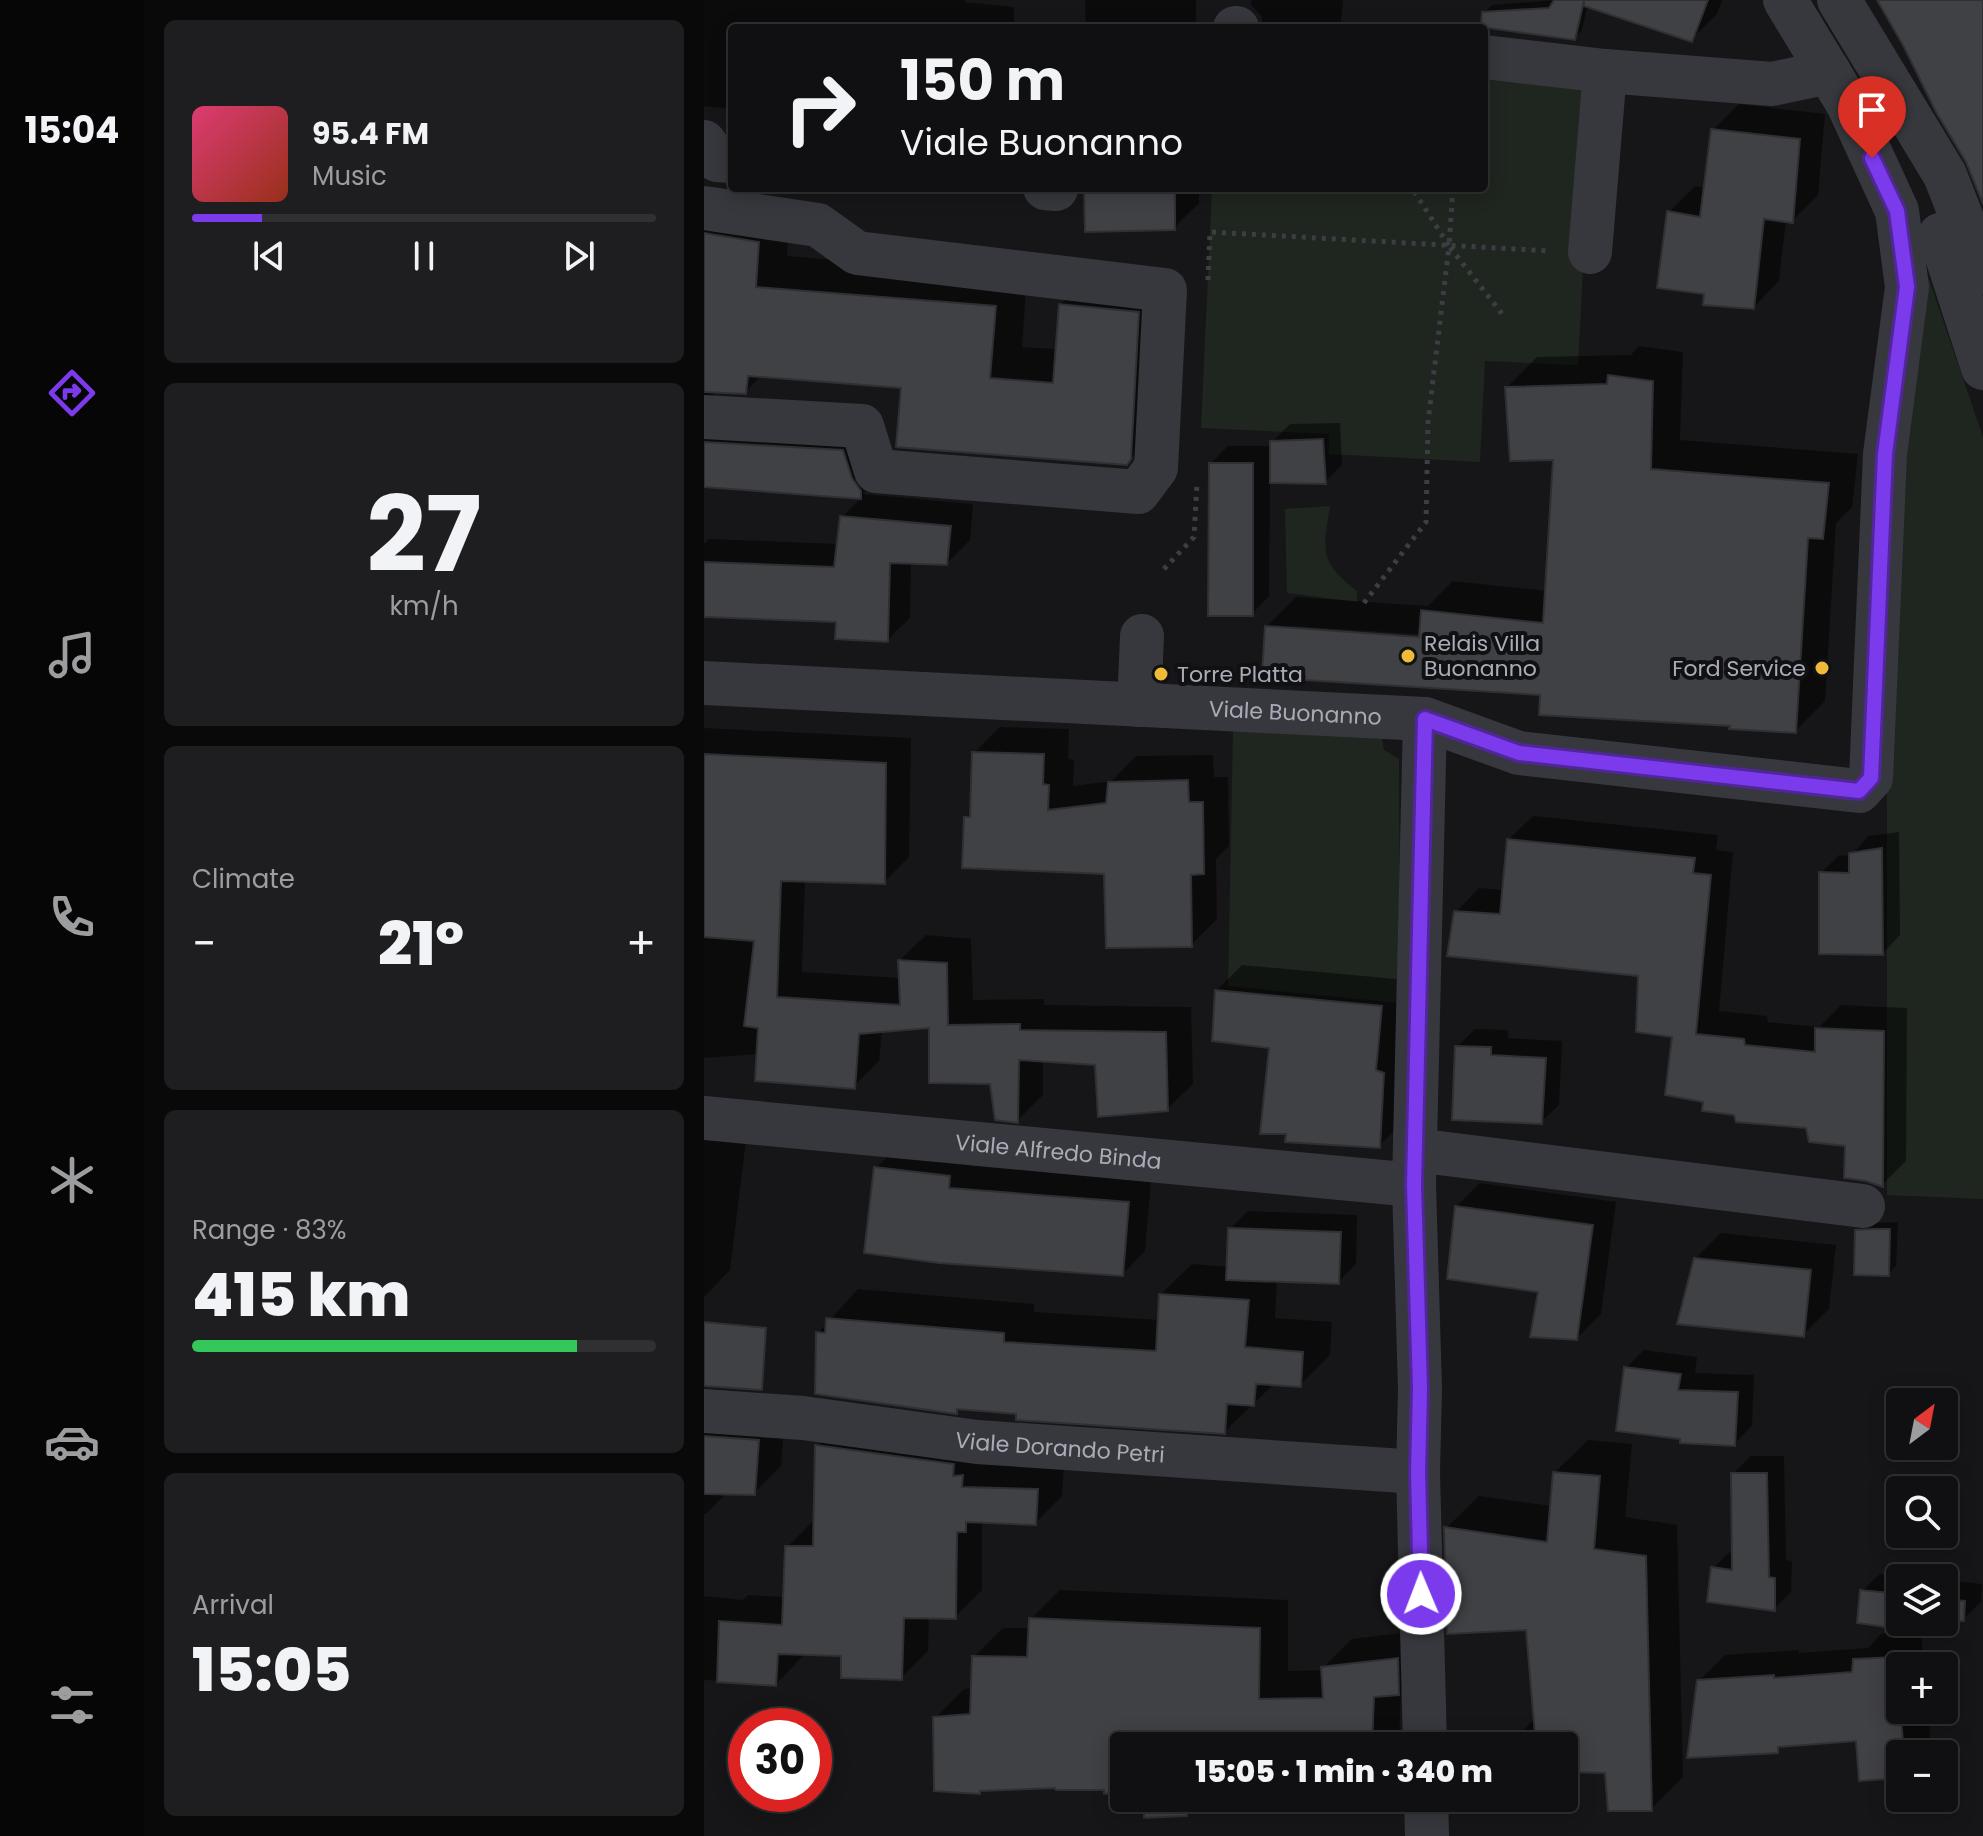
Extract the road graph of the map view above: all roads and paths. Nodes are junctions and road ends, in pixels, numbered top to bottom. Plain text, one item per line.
1 (1785, 0) edge
2 (1839, 0) edge
3 (1488, 57) edge
4 (1605, 71) junction
5 (1829, 72) junction
6 (1889, 81) junction
7 (704, 142) edge
8 (728, 161) edge
9 (1415, 192) edge
10 (1453, 192) edge
11 (704, 208) edge
12 (1449, 246) junction
13 (1590, 252) joint
14 (1983, 273) edge
15 (1207, 293) dead end
16 (1503, 315) dead end
17 (1983, 368) edge
18 (704, 417) edge
19 (1197, 476) dead end
20 (1164, 569) dead end
21 (1364, 603) dead end
22 (1142, 636) dead end
23 (704, 683) edge
24 (1139, 705) junction
25 (1425, 719) junction
26 (704, 1118) edge
27 (1414, 1167) junction
28 (1863, 1206) dead end
29 (704, 1411) edge
30 (1418, 1472) junction
31 (1425, 1732) edge
32 (1426, 1812) edge
33 (1427, 1836) edge

1 - 5 street
2 - 6 street
3 - 4 street
4 - 5 street
4 - 13 street
5 - 25 street, Viale Buonanno
6 - 14 street
6 - 17 street
7 - 8 street
9 - 12 path
10 - 12 path
11 - 18 street
12 - 13 path
12 - 15 path
12 - 16 path
12 - 21 path
19 - 20 path
22 - 24 street
23 - 24 street, Viale Buonanno
24 - 25 street, Viale Buonanno
25 - 27 street
26 - 27 street, Viale Alfredo Binda
27 - 28 street, Viale Alfredo Binda
27 - 30 street
29 - 30 street, Viale Dorando Petri
30 - 31 street
32 - 33 street

